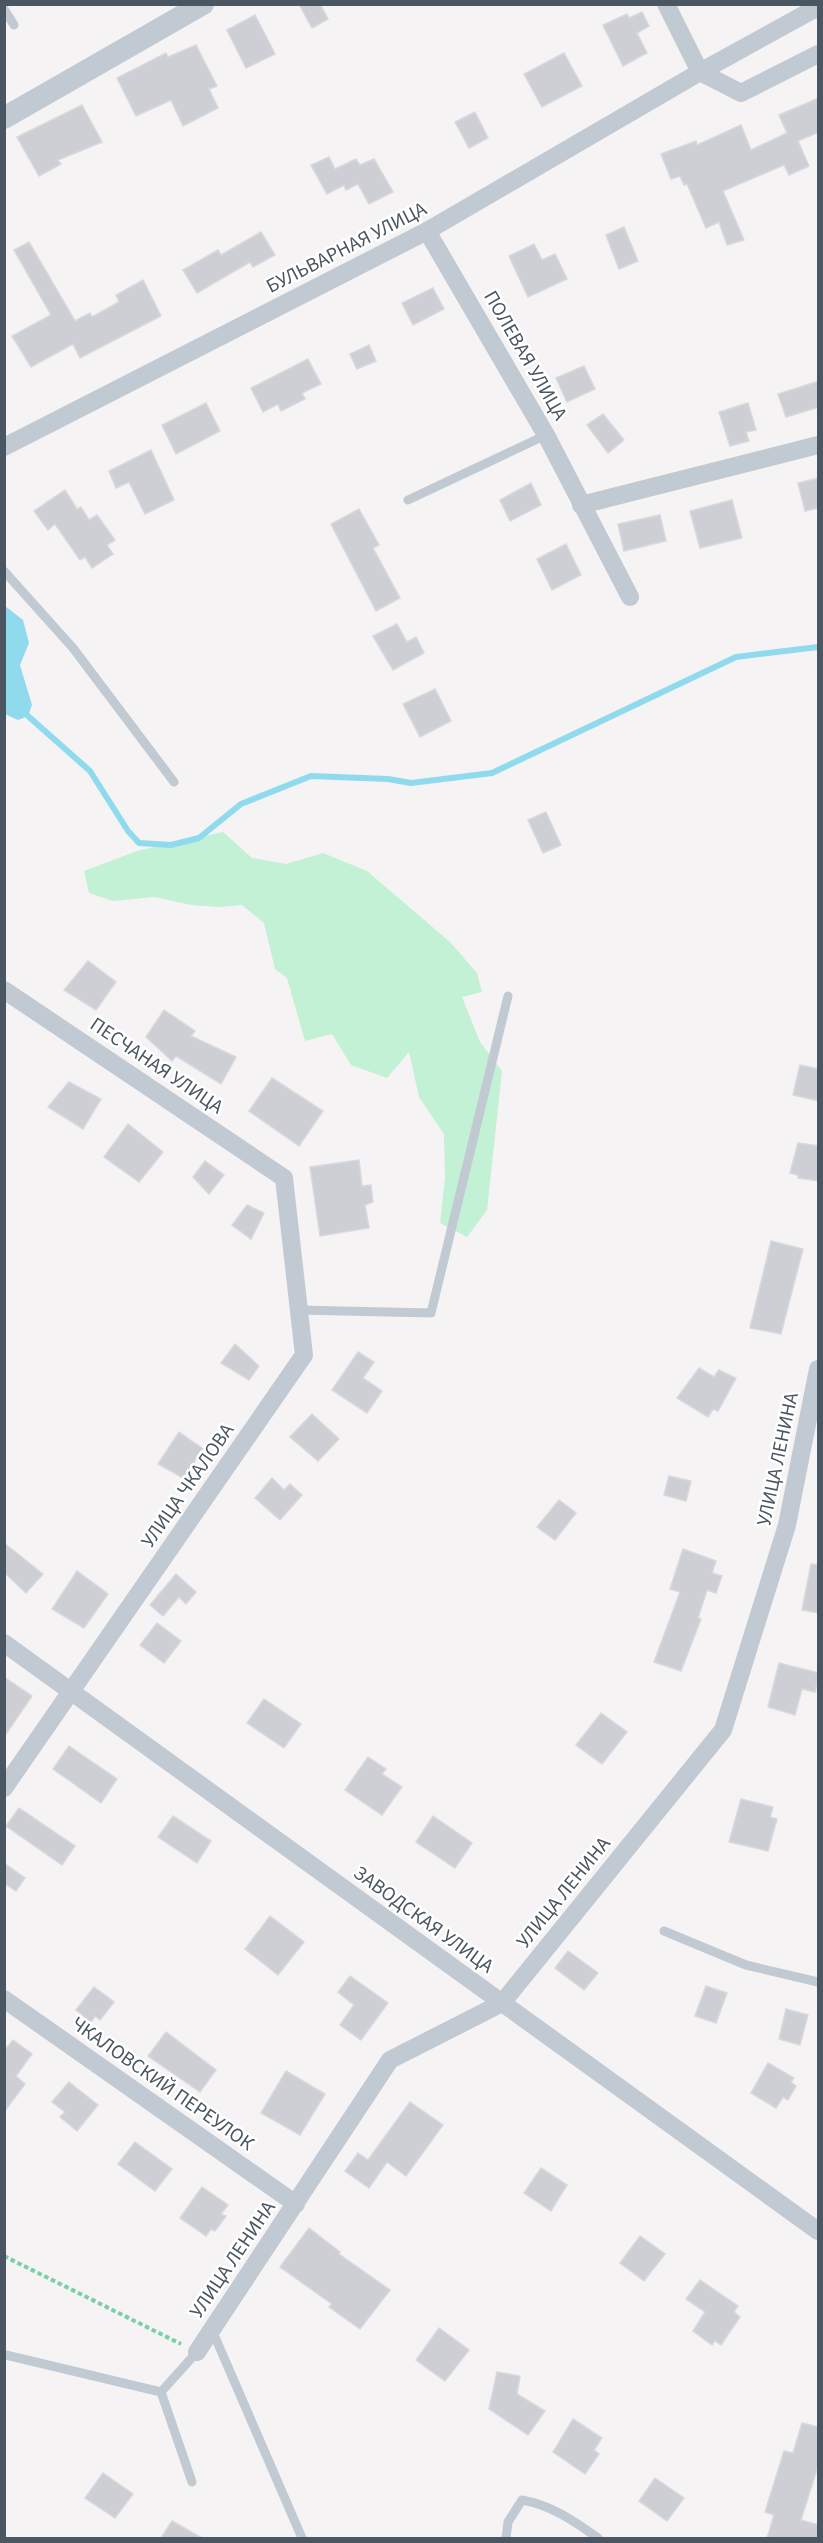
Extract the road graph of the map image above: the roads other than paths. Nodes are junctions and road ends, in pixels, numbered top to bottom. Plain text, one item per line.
1 (202, 4) edge
2 (666, 4) edge
3 (819, 7) edge
4 (4, 9) edge
5 (14, 25) dead end
6 (819, 54) edge
7 (700, 72) junction
8 (4, 118) edge
9 (428, 231) junction
10 (546, 435) junction
11 (819, 445) edge
12 (4, 447) edge
13 (408, 500) dead end
14 (581, 505) junction
15 (4, 571) edge
16 (630, 597) dead end
17 (174, 782) dead end
18 (4, 990) edge
19 (508, 996) dead end
20 (284, 1178) joint
21 (299, 1310) junction
22 (819, 1369) edge
23 (4, 1643) edge
24 (72, 1691) junction
25 (4, 1788) edge
26 (664, 1931) dead end
27 (819, 1982) edge
28 (4, 1999) edge
29 (502, 2003) junction
30 (296, 2204) junction
31 (819, 2230) edge
32 (212, 2330) junction
33 (197, 2352) joint
34 (6, 2355) edge
35 (161, 2392) junction
36 (192, 2482) dead end
37 (302, 2538) edge
38 (506, 2538) edge
39 (598, 2538) edge

1 - 8 street
2 - 7 street
3 - 7 street, БУЛЬВАРНАЯ УЛИЦА
4 - 5 lane
6 - 7 street
7 - 9 street, БУЛЬВАРНАЯ УЛИЦА
9 - 10 street, ПОЛЕВАЯ УЛИЦА
9 - 12 street, БУЛЬВАРНАЯ УЛИЦА
10 - 13 lane
10 - 14 street, ПОЛЕВАЯ УЛИЦА
11 - 14 street
14 - 16 street, ПОЛЕВАЯ УЛИЦА
15 - 17 lane
18 - 20 street, ПЕСЧАНАЯ УЛИЦА
19 - 21 lane
20 - 21 street, УЛИЦА ЧКАЛОВА
21 - 24 street, УЛИЦА ЧКАЛОВА
22 - 29 street, УЛИЦА ЛЕНИНА
23 - 24 street, ЗАВОДСКАЯ УЛИЦА
24 - 25 street, УЛИЦА ЧКАЛОВА
24 - 29 street, ЗАВОДСКАЯ УЛИЦА
26 - 27 lane
28 - 30 street, ЧКАЛОВСКИЙ ПЕРЕУЛОК
29 - 30 street, УЛИЦА ЛЕНИНА
29 - 31 street, ЗАВОДСКАЯ УЛИЦА
30 - 32 street, УЛИЦА ЛЕНИНА
32 - 33 street, УЛИЦА ЛЕНИНА
32 - 37 lane
33 - 35 lane
34 - 35 lane
35 - 36 lane
38 - 39 lane

